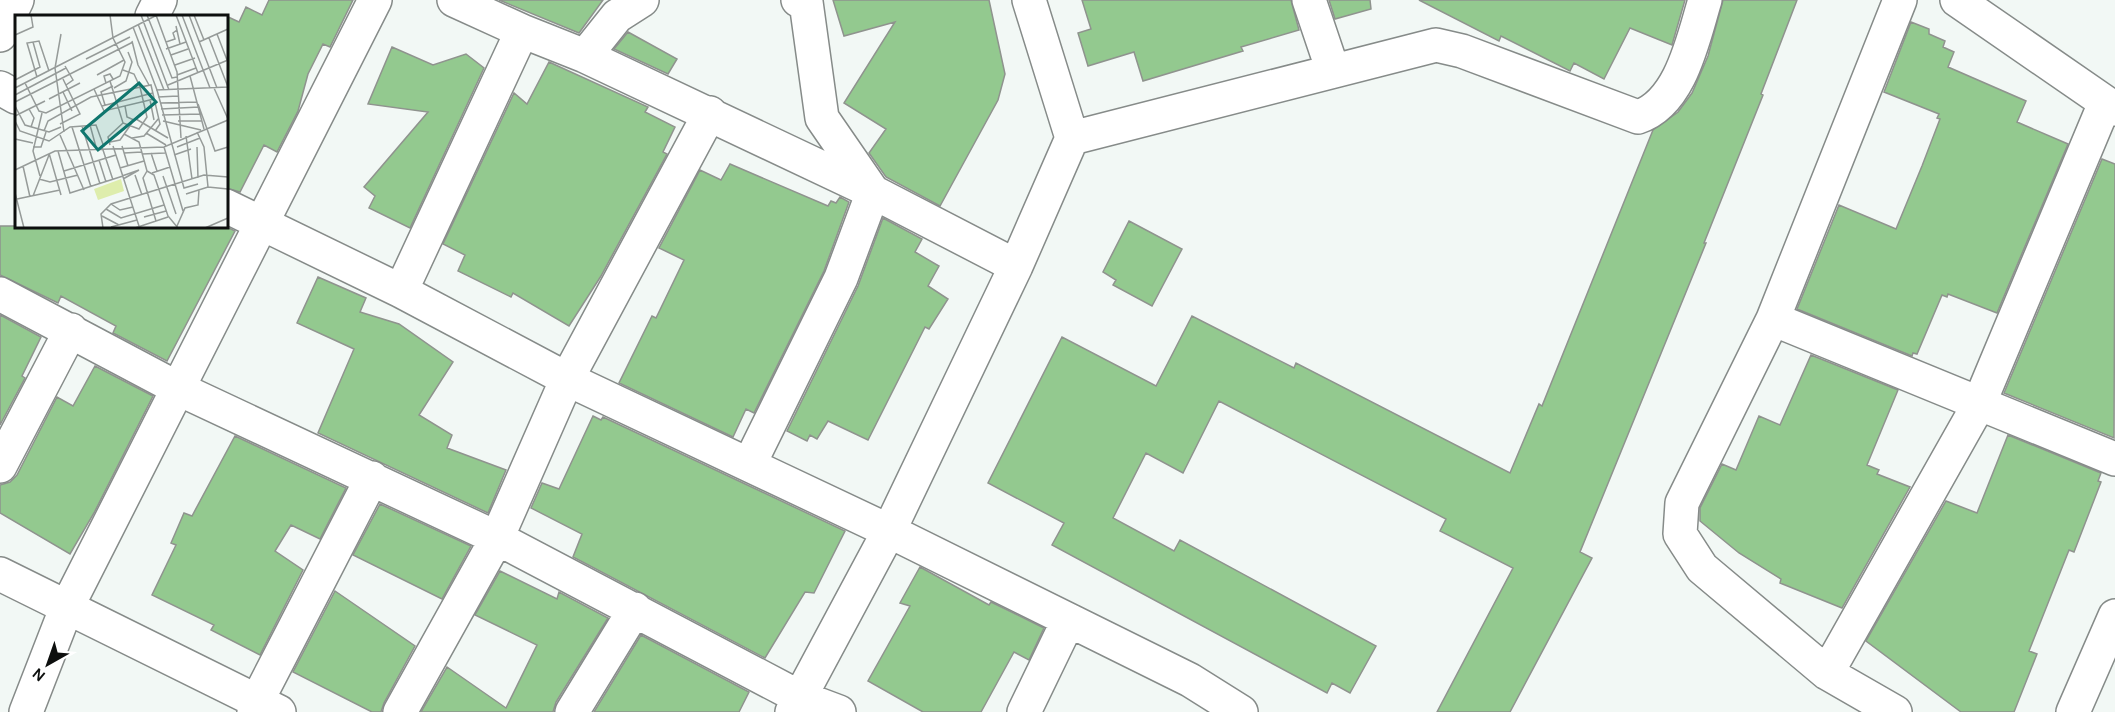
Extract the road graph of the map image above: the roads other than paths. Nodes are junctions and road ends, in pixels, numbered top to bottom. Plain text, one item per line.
1 (17, 0) edge
2 (160, 0) edge
3 (375, 0) edge
4 (454, 0) edge
5 (642, 0) edge
6 (1029, 0) edge
7 (1309, 0) edge
8 (1706, 0) edge
9 (1899, 0) edge
10 (806, 1) edge
11 (1968, 4) edge
12 (152, 15) edge
13 (522, 31) junction
14 (0, 35) edge
15 (585, 56) junction
16 (1333, 71) junction
17 (0, 88) edge
18 (15, 96) edge
19 (2110, 106) edge
20 (710, 113) junction
21 (1072, 138) junction
22 (873, 192) junction
23 (228, 207) edge
24 (262, 225) junction
25 (1016, 266) junction
26 (400, 291) junction
27 (0, 294) edge
28 (1773, 319) junction
29 (70, 330) junction
30 (567, 379) junction
31 (179, 389) junction
32 (1979, 404) junction
33 (2115, 459) edge
34 (749, 465) junction
35 (0, 466) edge
36 (372, 478) junction
37 (889, 531) junction
38 (497, 538) junction
39 (0, 574) edge
40 (66, 609) junction
41 (635, 609) junction
42 (2115, 616) edge
43 (1068, 621) junction
44 (1827, 673) junction
45 (796, 705) edge
46 (0, 706) edge
47 (264, 708) edge
48 (15, 712) edge
49 (26, 712) edge
50 (400, 712) edge
51 (572, 712) edge
52 (839, 712) edge
53 (1024, 712) edge
54 (1241, 712) edge
55 (1895, 712) edge
56 (2073, 712) edge

1 - 14 street
2 - 12 street
3 - 24 street
4 - 13 street
5 - 15 street
6 - 21 street
7 - 16 street
8 - 16 street
9 - 28 street
10 - 22 street
11 - 19 street
13 - 15 street
13 - 26 street
15 - 20 street
16 - 21 street
17 - 18 street
19 - 32 street
20 - 22 street
20 - 30 street
21 - 25 street
22 - 25 street
22 - 34 street
23 - 24 street
24 - 26 street
24 - 31 street
25 - 37 street
26 - 30 street
27 - 29 street
28 - 32 street
28 - 44 street
29 - 31 street
29 - 35 street
30 - 34 street
30 - 38 street
31 - 36 street
31 - 40 street
32 - 33 street
32 - 44 street
34 - 37 street
36 - 38 street
36 - 47 street
37 - 43 street
37 - 45 street
38 - 41 street
38 - 50 street
39 - 40 street
40 - 47 street
40 - 49 street
41 - 45 street
41 - 51 street
42 - 56 street
43 - 53 street
43 - 54 street
44 - 55 street
45 - 52 street
46 - 48 street

